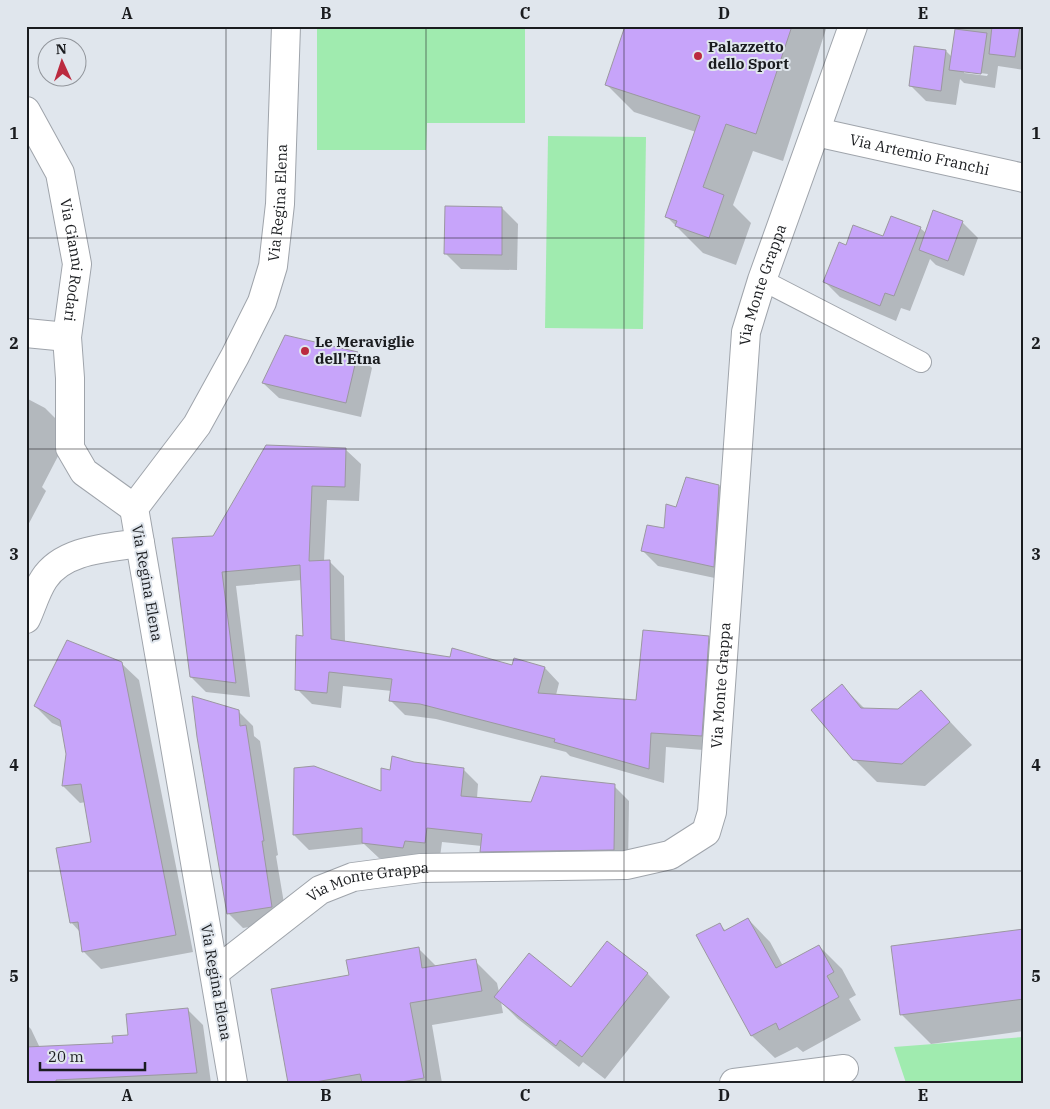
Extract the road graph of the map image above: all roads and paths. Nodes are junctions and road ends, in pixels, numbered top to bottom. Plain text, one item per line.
1 (286, 26) edge
2 (853, 26) edge
3 (26, 111) edge
4 (816, 132) junction
5 (1024, 178) edge
6 (762, 280) junction
7 (26, 333) edge
8 (67, 338) junction
9 (921, 362) dead end
10 (134, 508) junction
11 (140, 543) junction
12 (26, 619) edge
13 (215, 972) junction
14 (844, 1069) dead end
15 (233, 1083) edge
16 (734, 1083) edge

1 - 10 street, Via Regina Elena
2 - 4 street, Via Monte Grappa
3 - 8 street, Via Gianni Rodari
4 - 5 street, Via Artemio Franchi
4 - 6 street, Via Monte Grappa
6 - 9 lane
6 - 13 street, Via Monte Grappa
7 - 8 street
8 - 10 street, Via Gianni Rodari
10 - 11 street, Via Regina Elena
11 - 12 street
11 - 13 street, Via Regina Elena
13 - 15 street, Via Regina Elena
14 - 16 street

